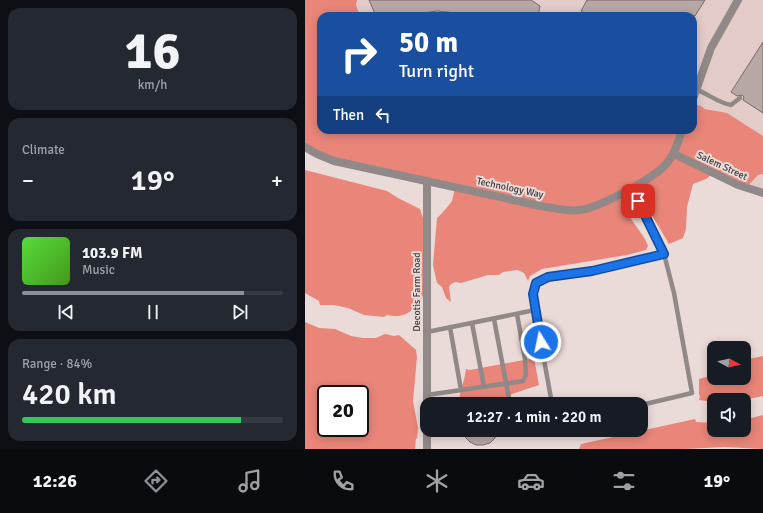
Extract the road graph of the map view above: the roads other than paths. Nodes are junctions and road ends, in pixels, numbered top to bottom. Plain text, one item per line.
1 (738, 0) edge
2 (697, 84) edge
3 (697, 90) edge
4 (740, 98) dead end
5 (682, 134) edge
6 (305, 147) edge
7 (674, 154) junction
8 (427, 181) junction
9 (632, 188) junction
10 (763, 193) edge
11 (664, 254) junction
12 (535, 310) junction
13 (517, 314) junction
14 (493, 319) junction
15 (472, 323) junction
16 (450, 327) junction
17 (427, 332) junction
18 (505, 384) junction
19 (484, 387) junction
20 (461, 390) junction
21 (427, 395) joint
22 (508, 397) edge
23 (551, 397) edge
24 (648, 403) edge
25 (427, 437) edge
26 (427, 449) edge

1 - 2 street
3 - 4 lane
5 - 7 street, Technology Way
6 - 8 street, Technology Way
7 - 9 street, Technology Way
7 - 10 street, Salem Street
8 - 9 street, Technology Way
8 - 17 street, Decotis Farm Road
9 - 11 lane
11 - 12 lane
11 - 24 lane
12 - 13 lane
12 - 23 lane
13 - 14 lane
13 - 18 lane
14 - 15 lane
14 - 18 lane
15 - 16 lane
15 - 19 lane
16 - 17 lane
16 - 20 lane
17 - 21 street, Decotis Farm Road
18 - 19 lane
18 - 22 lane
19 - 20 lane
20 - 21 lane
25 - 26 street

